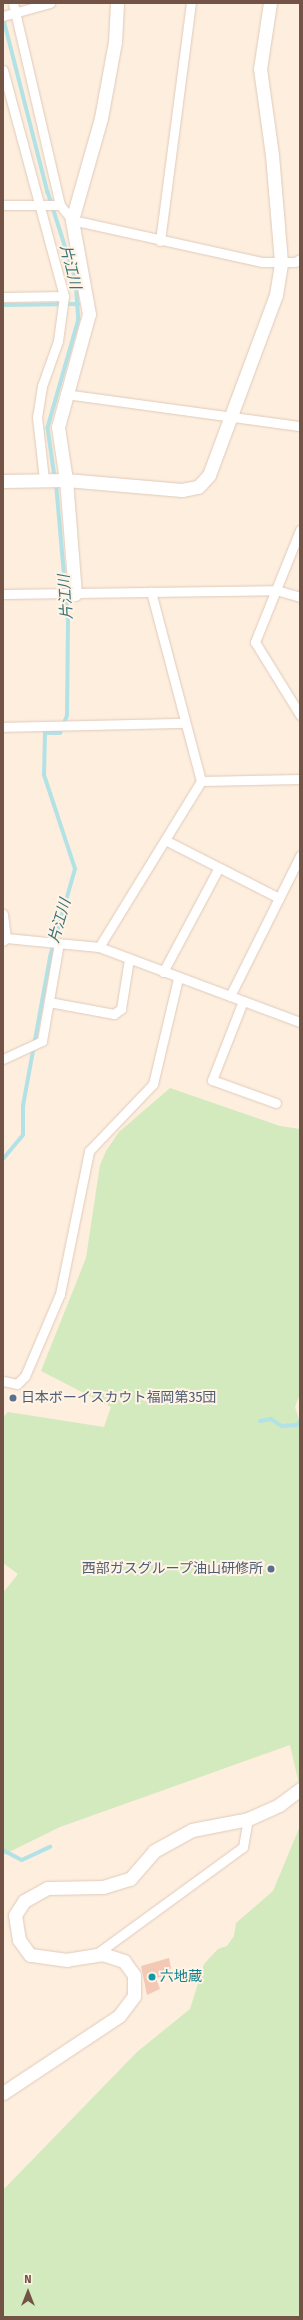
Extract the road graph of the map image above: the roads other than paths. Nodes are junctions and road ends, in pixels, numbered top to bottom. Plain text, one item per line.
1 (13, 3) edge
2 (50, 3) edge
3 (117, 3) edge
4 (191, 3) edge
5 (270, 3) edge
6 (16, 13) junction
7 (3, 16) edge
8 (3, 70) edge
9 (8, 107) edge
10 (40, 204) junction
11 (3, 205) edge
12 (60, 205) junction
13 (72, 220) junction
14 (160, 241) junction
15 (300, 259) edge
16 (281, 262) junction
17 (64, 296) junction
18 (3, 297) edge
19 (65, 394) junction
20 (230, 415) junction
21 (300, 426) edge
22 (46, 479) junction
23 (66, 480) junction
24 (3, 481) edge
25 (300, 530) edge
26 (276, 590) junction
27 (151, 592) junction
28 (3, 594) edge
29 (75, 594) junction
30 (300, 597) edge
31 (300, 715) edge
32 (184, 723) junction
33 (3, 726) edge
34 (300, 779) edge
35 (201, 781) junction
36 (165, 840) junction
37 (300, 856) edge
38 (218, 869) junction
39 (279, 898) junction
40 (3, 914) edge
41 (4, 940) edge
42 (59, 943) junction
43 (99, 948) junction
44 (129, 959) junction
45 (163, 972) junction
46 (178, 978) junction
47 (230, 996) junction
48 (243, 1001) junction
49 (49, 1002) junction
50 (300, 1022) edge
51 (3, 1059) edge
52 (273, 1091) dead end
53 (3, 1381) edge
54 (300, 1789) edge
55 (248, 1819) junction
56 (94, 1956) junction
57 (3, 2093) edge

1 - 6 street
2 - 6 street
3 - 13 street
4 - 14 street
5 - 16 street
6 - 7 street
6 - 12 street
8 - 9 street
9 - 10 street
10 - 11 street
10 - 12 street
10 - 17 street
12 - 13 street
13 - 14 street
13 - 19 street
14 - 16 street
15 - 16 street
16 - 20 street
17 - 18 street
17 - 22 street
19 - 20 street
19 - 23 street
20 - 21 street
20 - 23 street
22 - 23 street
22 - 24 street
23 - 29 street
25 - 26 street
26 - 27 street
26 - 30 street
26 - 31 street
27 - 29 street
27 - 32 street
28 - 29 street
32 - 33 street
32 - 35 street
34 - 35 street
35 - 36 street
36 - 38 street
36 - 43 street
37 - 39 street
38 - 39 street
38 - 45 street
39 - 47 street
40 - 41 street
41 - 42 street
42 - 43 street
42 - 49 street
43 - 44 street
44 - 45 street
44 - 49 street
45 - 46 street
46 - 47 street
46 - 53 street
47 - 48 street
48 - 50 street
48 - 52 street
49 - 51 street
54 - 55 street
55 - 56 street
55 - 56 street
56 - 57 street

